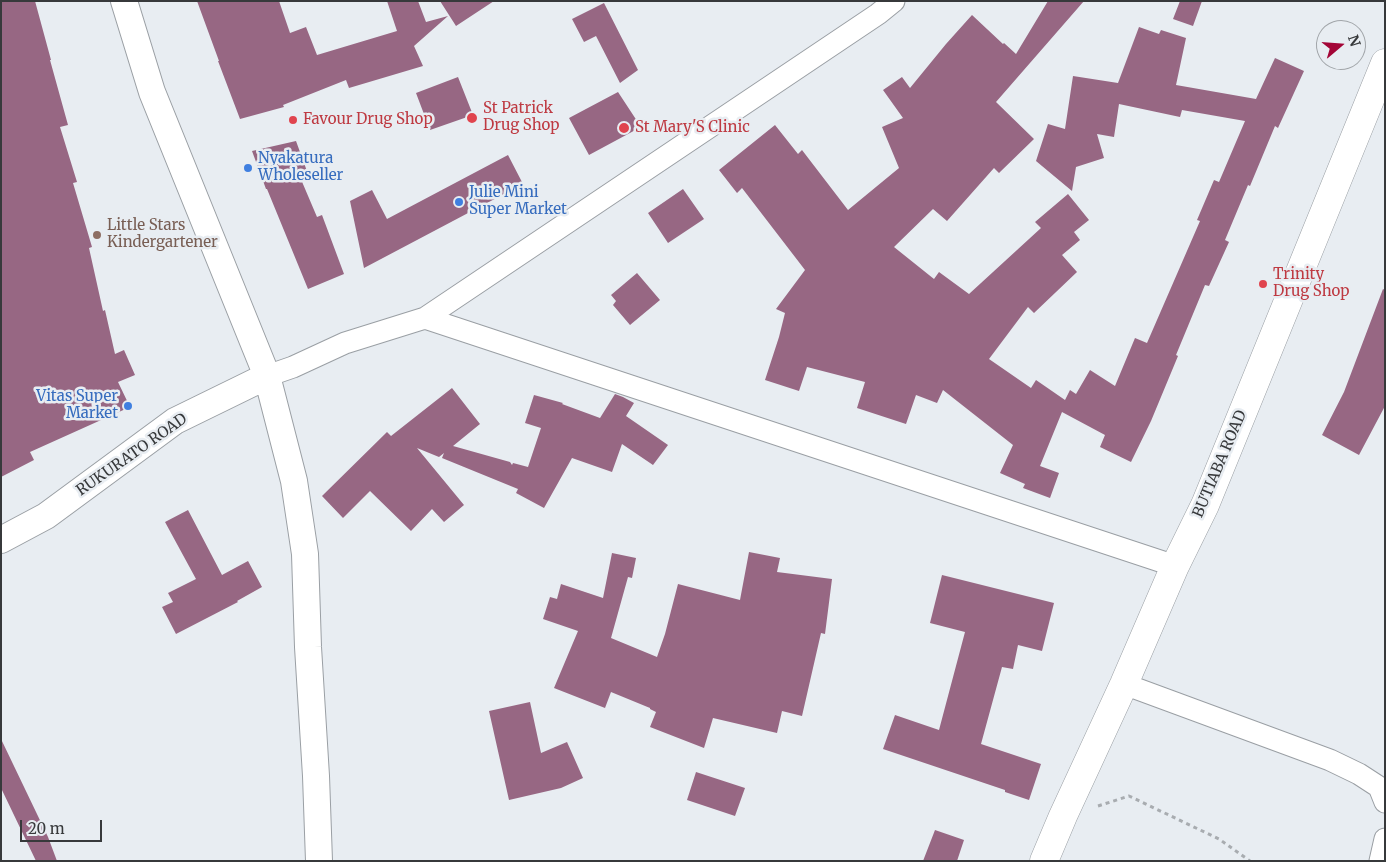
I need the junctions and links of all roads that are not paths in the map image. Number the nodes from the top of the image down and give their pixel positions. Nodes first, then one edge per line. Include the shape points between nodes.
1 (124, 1) edge
2 (894, 1) edge
3 (1385, 63) edge
4 (426, 318) junction
5 (267, 376) junction
6 (1, 540) edge
7 (1175, 566) junction
8 (1124, 684) junction
9 (1385, 802) edge
10 (1385, 839) edge
11 (319, 861) edge
12 (1044, 861) edge
13 (1380, 861) edge

1 - 5 street via 152,92
2 - 4 street via 862,26
3 - 7 main road, BUTIABA ROAD via 1204,506
4 - 5 street via 345,344
4 - 7 street
5 - 6 street, RUKURATO ROAD via 175,421 46,516
5 - 11 street via 294,481 305,554
7 - 8 main road, BUTIABA ROAD
8 - 9 street via 1330,760 1379,787
8 - 12 main road, BUTIABA ROAD
10 - 13 street

